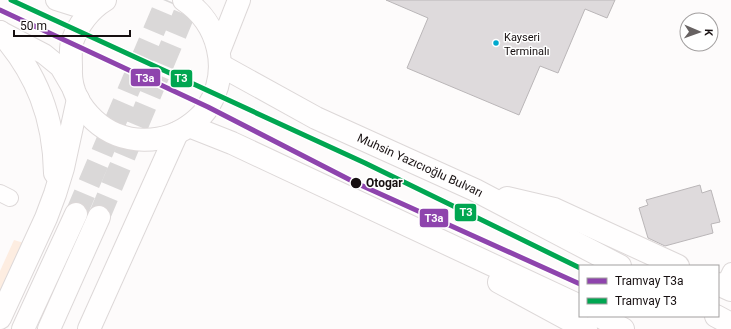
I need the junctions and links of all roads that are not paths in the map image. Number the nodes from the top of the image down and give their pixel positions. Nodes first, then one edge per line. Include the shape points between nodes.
1 (56, 0) edge
2 (184, 0) edge
3 (239, 0) edge
4 (102, 2) edge
5 (0, 31) edge
6 (220, 58) junction
7 (76, 95) junction
8 (183, 129) junction
9 (475, 190) junction
10 (55, 194) junction
11 (76, 214) tunnel mouth
12 (99, 218) tunnel mouth
13 (436, 238) junction
14 (618, 265) edge
15 (676, 265) edge
16 (579, 306) edge
17 (601, 317) edge
18 (718, 317) edge
19 (0, 318) edge
20 (731, 324) edge
21 (23, 329) edge
22 (49, 329) edge
23 (89, 329) edge
24 (586, 329) edge
25 (623, 329) edge

1 - 4 main road via 75,6
2 - 6 highway via 201,14 209,25 216,38
3 - 6 highway
4 - 7 highway via 89,13 72,43 70,78
5 - 7 main road via 55,62
5 - 10 highway via 31,74 44,104 52,139
6 - 8 highway via 217,86 208,107
6 - 9 highway, Muhsin Yazıcıoğlu Bulvarı via 316,118
7 - 8 highway via 88,115 98,124 123,137 150,140 164,138
7 - 10 highway via 63,168
8 - 13 highway via 232,143
8 - 23 highway
9 - 14 highway, Muhsin Yazıcıoğlu Bulvarı
9 - 15 highway via 554,209
10 - 19 highway
11 - 21 highway
12 - 22 highway
13 - 16 highway
13 - 24 highway via 494,280
17 - 25 highway
18 - 20 highway

